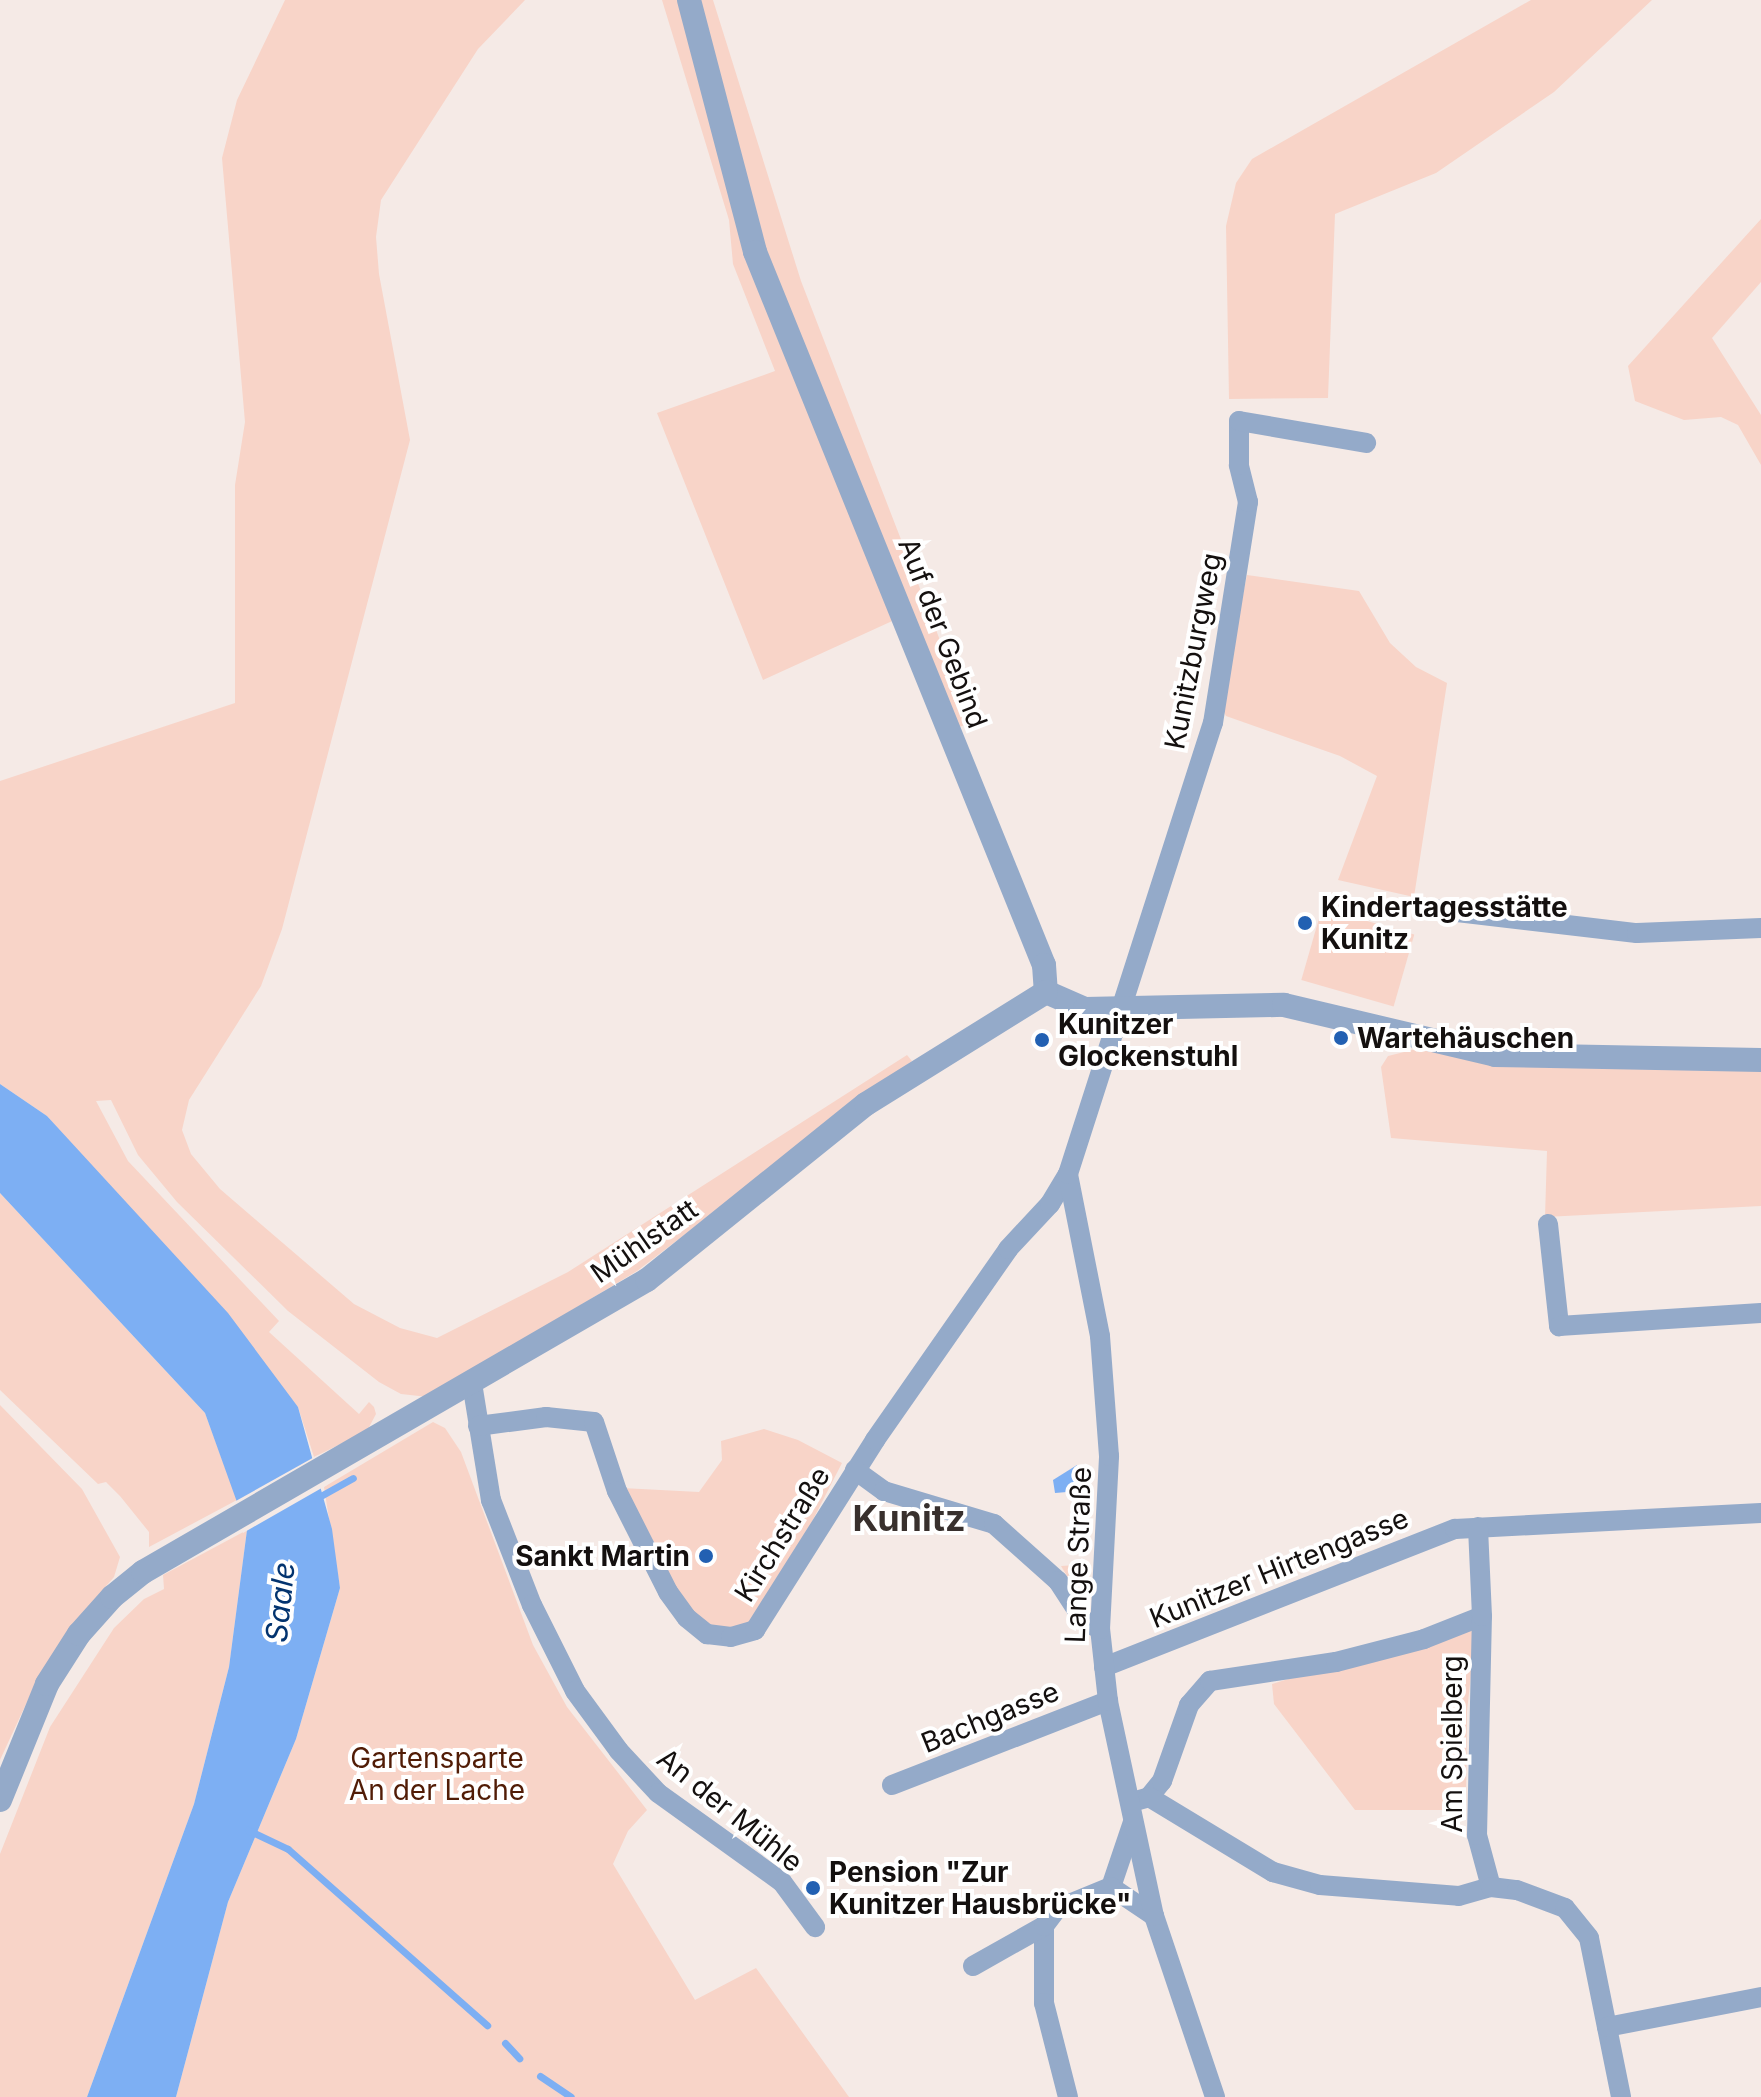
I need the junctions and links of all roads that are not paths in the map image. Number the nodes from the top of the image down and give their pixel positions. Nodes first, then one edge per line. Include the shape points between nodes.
1 (689, 0) edge
2 (1366, 443) dead end
3 (1423, 908) dead end
4 (1761, 928) edge
5 (1046, 992) junction
6 (1119, 1010) junction
7 (1761, 1060) edge
8 (1068, 1174) junction
9 (1548, 1224) dead end
10 (1761, 1313) edge
11 (472, 1383) junction
12 (478, 1426) junction
13 (855, 1470) junction
14 (1761, 1513) edge
15 (1478, 1527) junction
16 (1482, 1616) junction
17 (1100, 1629) junction
18 (1104, 1667) junction
19 (1108, 1701) junction
20 (892, 1785) dead end
21 (0, 1800) edge
22 (1138, 1807) junction
23 (1111, 1887) junction
24 (1491, 1887) junction
25 (1154, 1916) junction
26 (1044, 1926) junction
27 (815, 1927) dead end
28 (973, 1966) dead end
29 (1761, 1997) edge
30 (1607, 2027) junction
31 (1068, 2097) edge
32 (1215, 2097) edge
33 (1621, 2097) edge

1 - 5 street, Auf der Gebind via 739,198 773,299 838,445 1044,965
2 - 6 street, Kunitzburgweg via 1239,421 1239,465 1248,502 1213,723
3 - 4 street via 1637,933
5 - 6 street via 1085,1009
5 - 11 street, Mühlstatt via 866,1104 647,1280
6 - 7 street via 1284,1005 1495,1055
6 - 8 street, Lange Straße
8 - 13 street, Kirchstraße via 1050,1204 1008,1249
8 - 17 street, Lange Straße via 1100,1336 1108,1441
9 - 10 street via 1559,1326
11 - 12 street, An der Mühle
11 - 21 street, Mühlstatt via 188,1544 112,1597 79,1634 36,1708
12 - 13 street, Kirchstraße via 546,1417 594,1422 617,1491 668,1592 707,1634 731,1637 755,1630
12 - 27 street, An der Mühle via 502,1532 575,1691 639,1774 684,1814 782,1882
13 - 17 street via 884,1491 994,1524 1058,1581 1084,1621
14 - 15 street, Kunitzer Hirtengasse
15 - 16 street, Am Spielberg
15 - 18 street, Kunitzer Hirtengasse via 1424,1538
16 - 22 street, Am Spielberg via 1424,1639 1336,1662 1210,1681 1189,1705 1162,1781
16 - 24 street, Am Spielberg via 1477,1835
17 - 18 street, Lange Straße
18 - 19 street, Lange Straße
19 - 20 street, Bachgasse
19 - 22 street, Lange Straße
22 - 23 street, Am Spielberg
22 - 24 street via 1273,1872 1320,1885 1459,1896
22 - 25 street, Lange Straße
23 - 25 street
23 - 26 street via 1057,1909
24 - 30 street via 1517,1890 1565,1908 1589,1938
25 - 32 street, Lange Straße
26 - 28 street
26 - 31 street via 1044,2003
29 - 30 street
30 - 33 street

